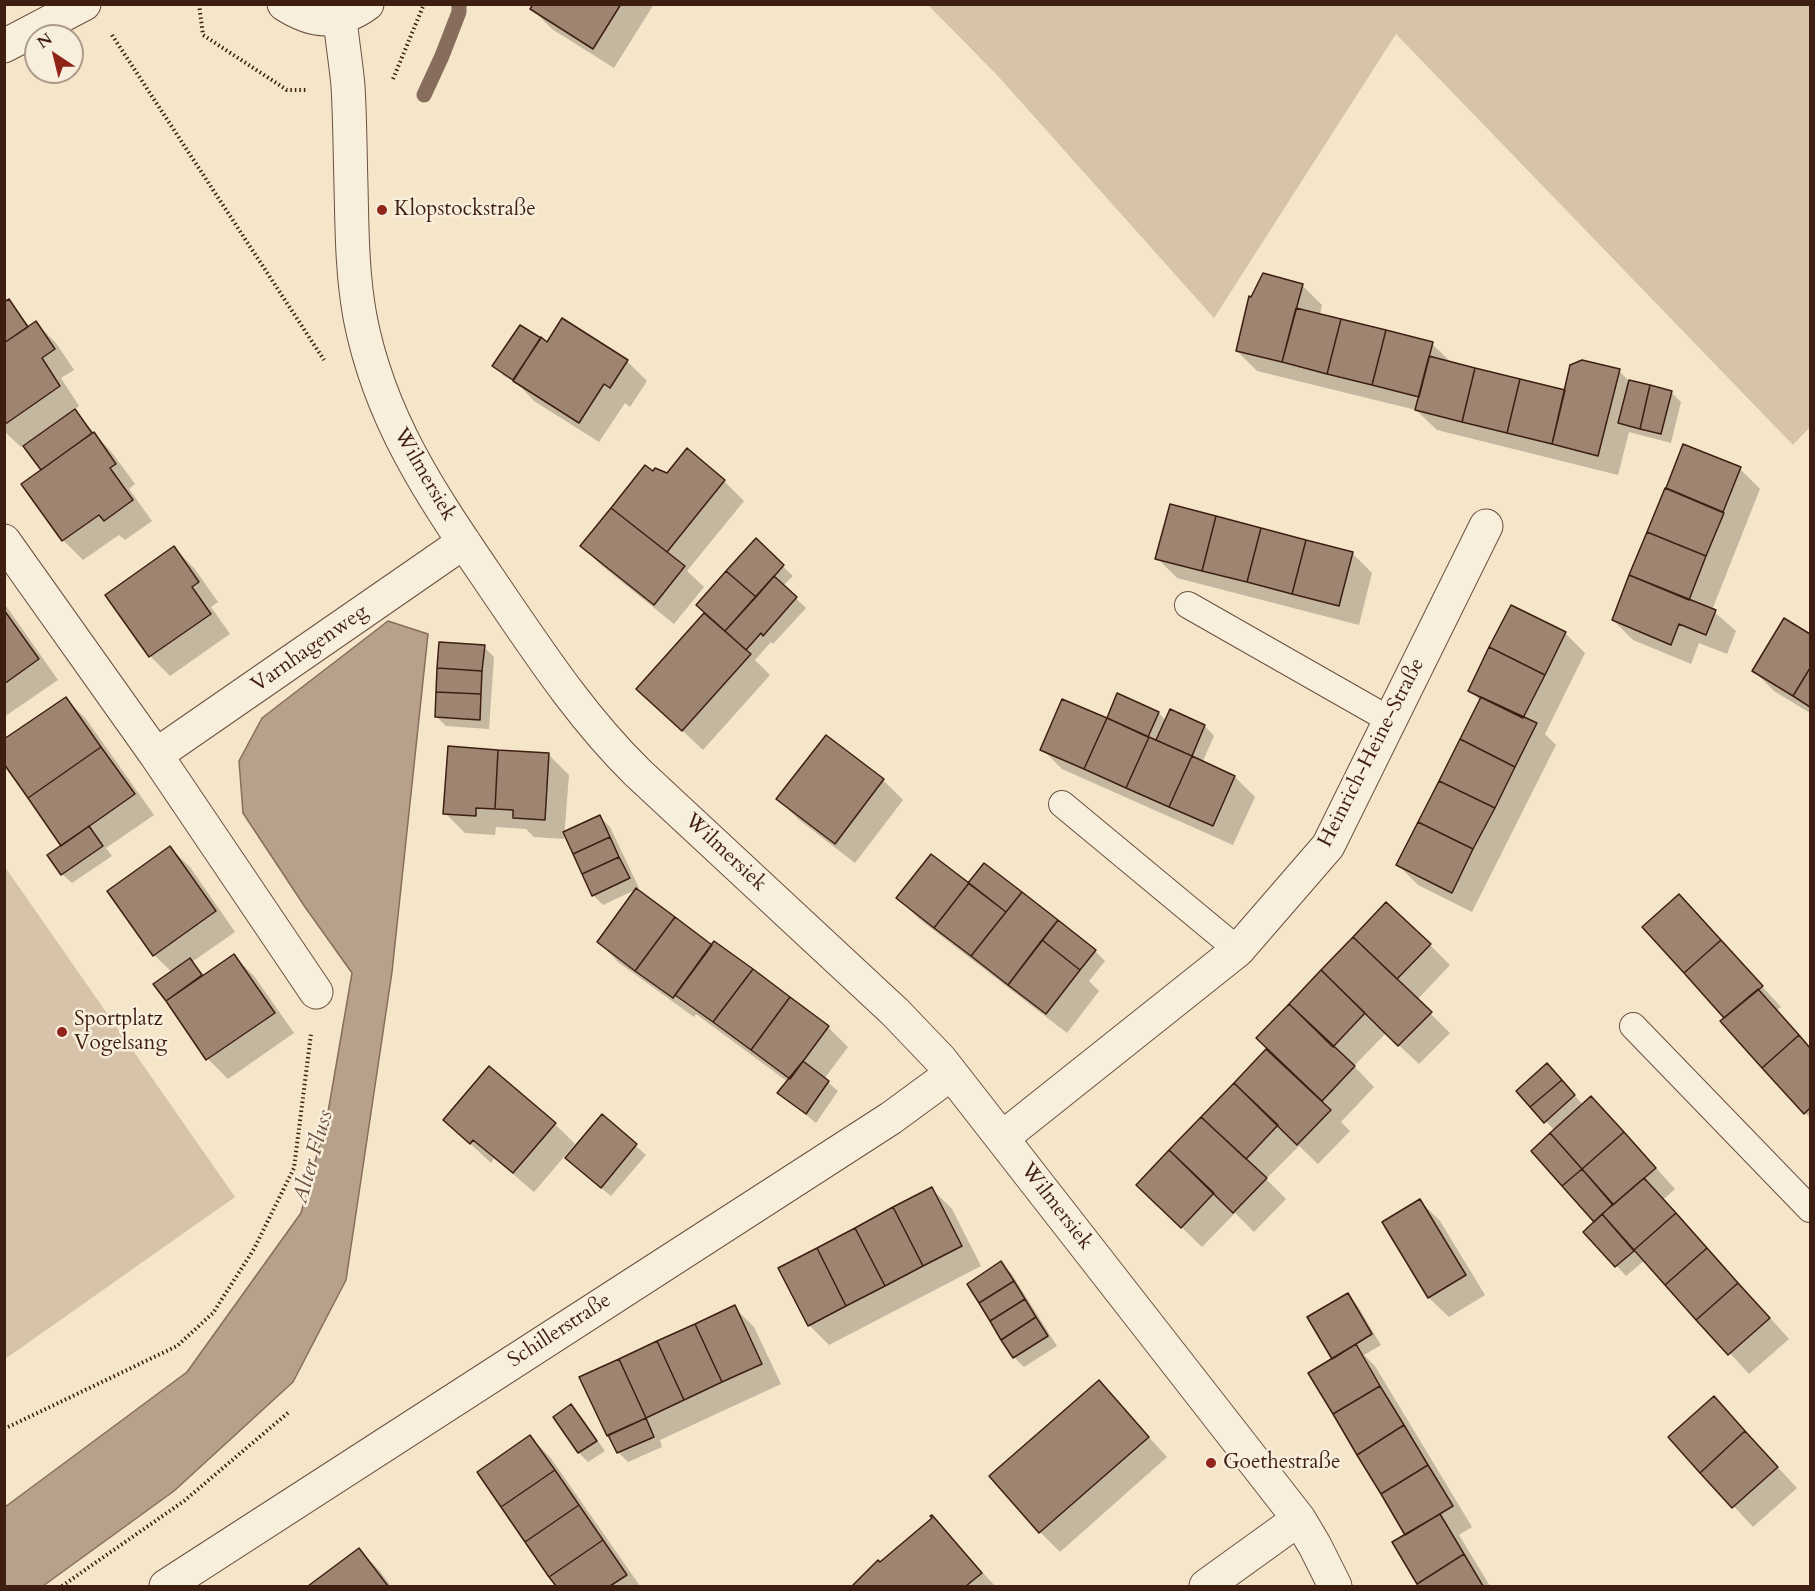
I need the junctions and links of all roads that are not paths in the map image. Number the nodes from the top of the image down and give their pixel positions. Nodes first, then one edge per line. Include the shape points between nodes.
1 (84, 4) edge
2 (284, 4) edge
3 (353, 11) edge
4 (4, 45) edge
5 (1486, 526) dead end
6 (4, 541) edge
7 (464, 542) junction
8 (1188, 605) dead end
9 (1390, 720) junction
10 (156, 755) junction
11 (1062, 804) dead end
12 (1238, 950) junction
13 (316, 992) road end
14 (1633, 1026) dead end
15 (951, 1074) junction
16 (1002, 1138) junction
17 (1810, 1209) edge
18 (1299, 1520) junction
19 (166, 1587) edge
20 (1206, 1587) edge
21 (1335, 1587) edge

1 - 4 street
2 - 3 street via 299,14 320,19
3 - 7 street, Wilmersiek via 348,87 354,267 365,339 400,439
5 - 9 street, Heinrich-Heine-Straße
6 - 10 street
7 - 10 street, Varnhagenweg
7 - 15 street, Wilmersiek via 566,691 610,744 895,1012
8 - 9 lane
9 - 12 street, Heinrich-Heine-Straße via 1328,846
10 - 13 street
11 - 12 lane
12 - 16 street, Heinrich-Heine-Straße
14 - 17 lane
15 - 16 street, Wilmersiek
15 - 19 street, Schillerstraße via 891,1118
16 - 18 street, Wilmersiek
18 - 20 street
18 - 21 street, Wilmersiek

